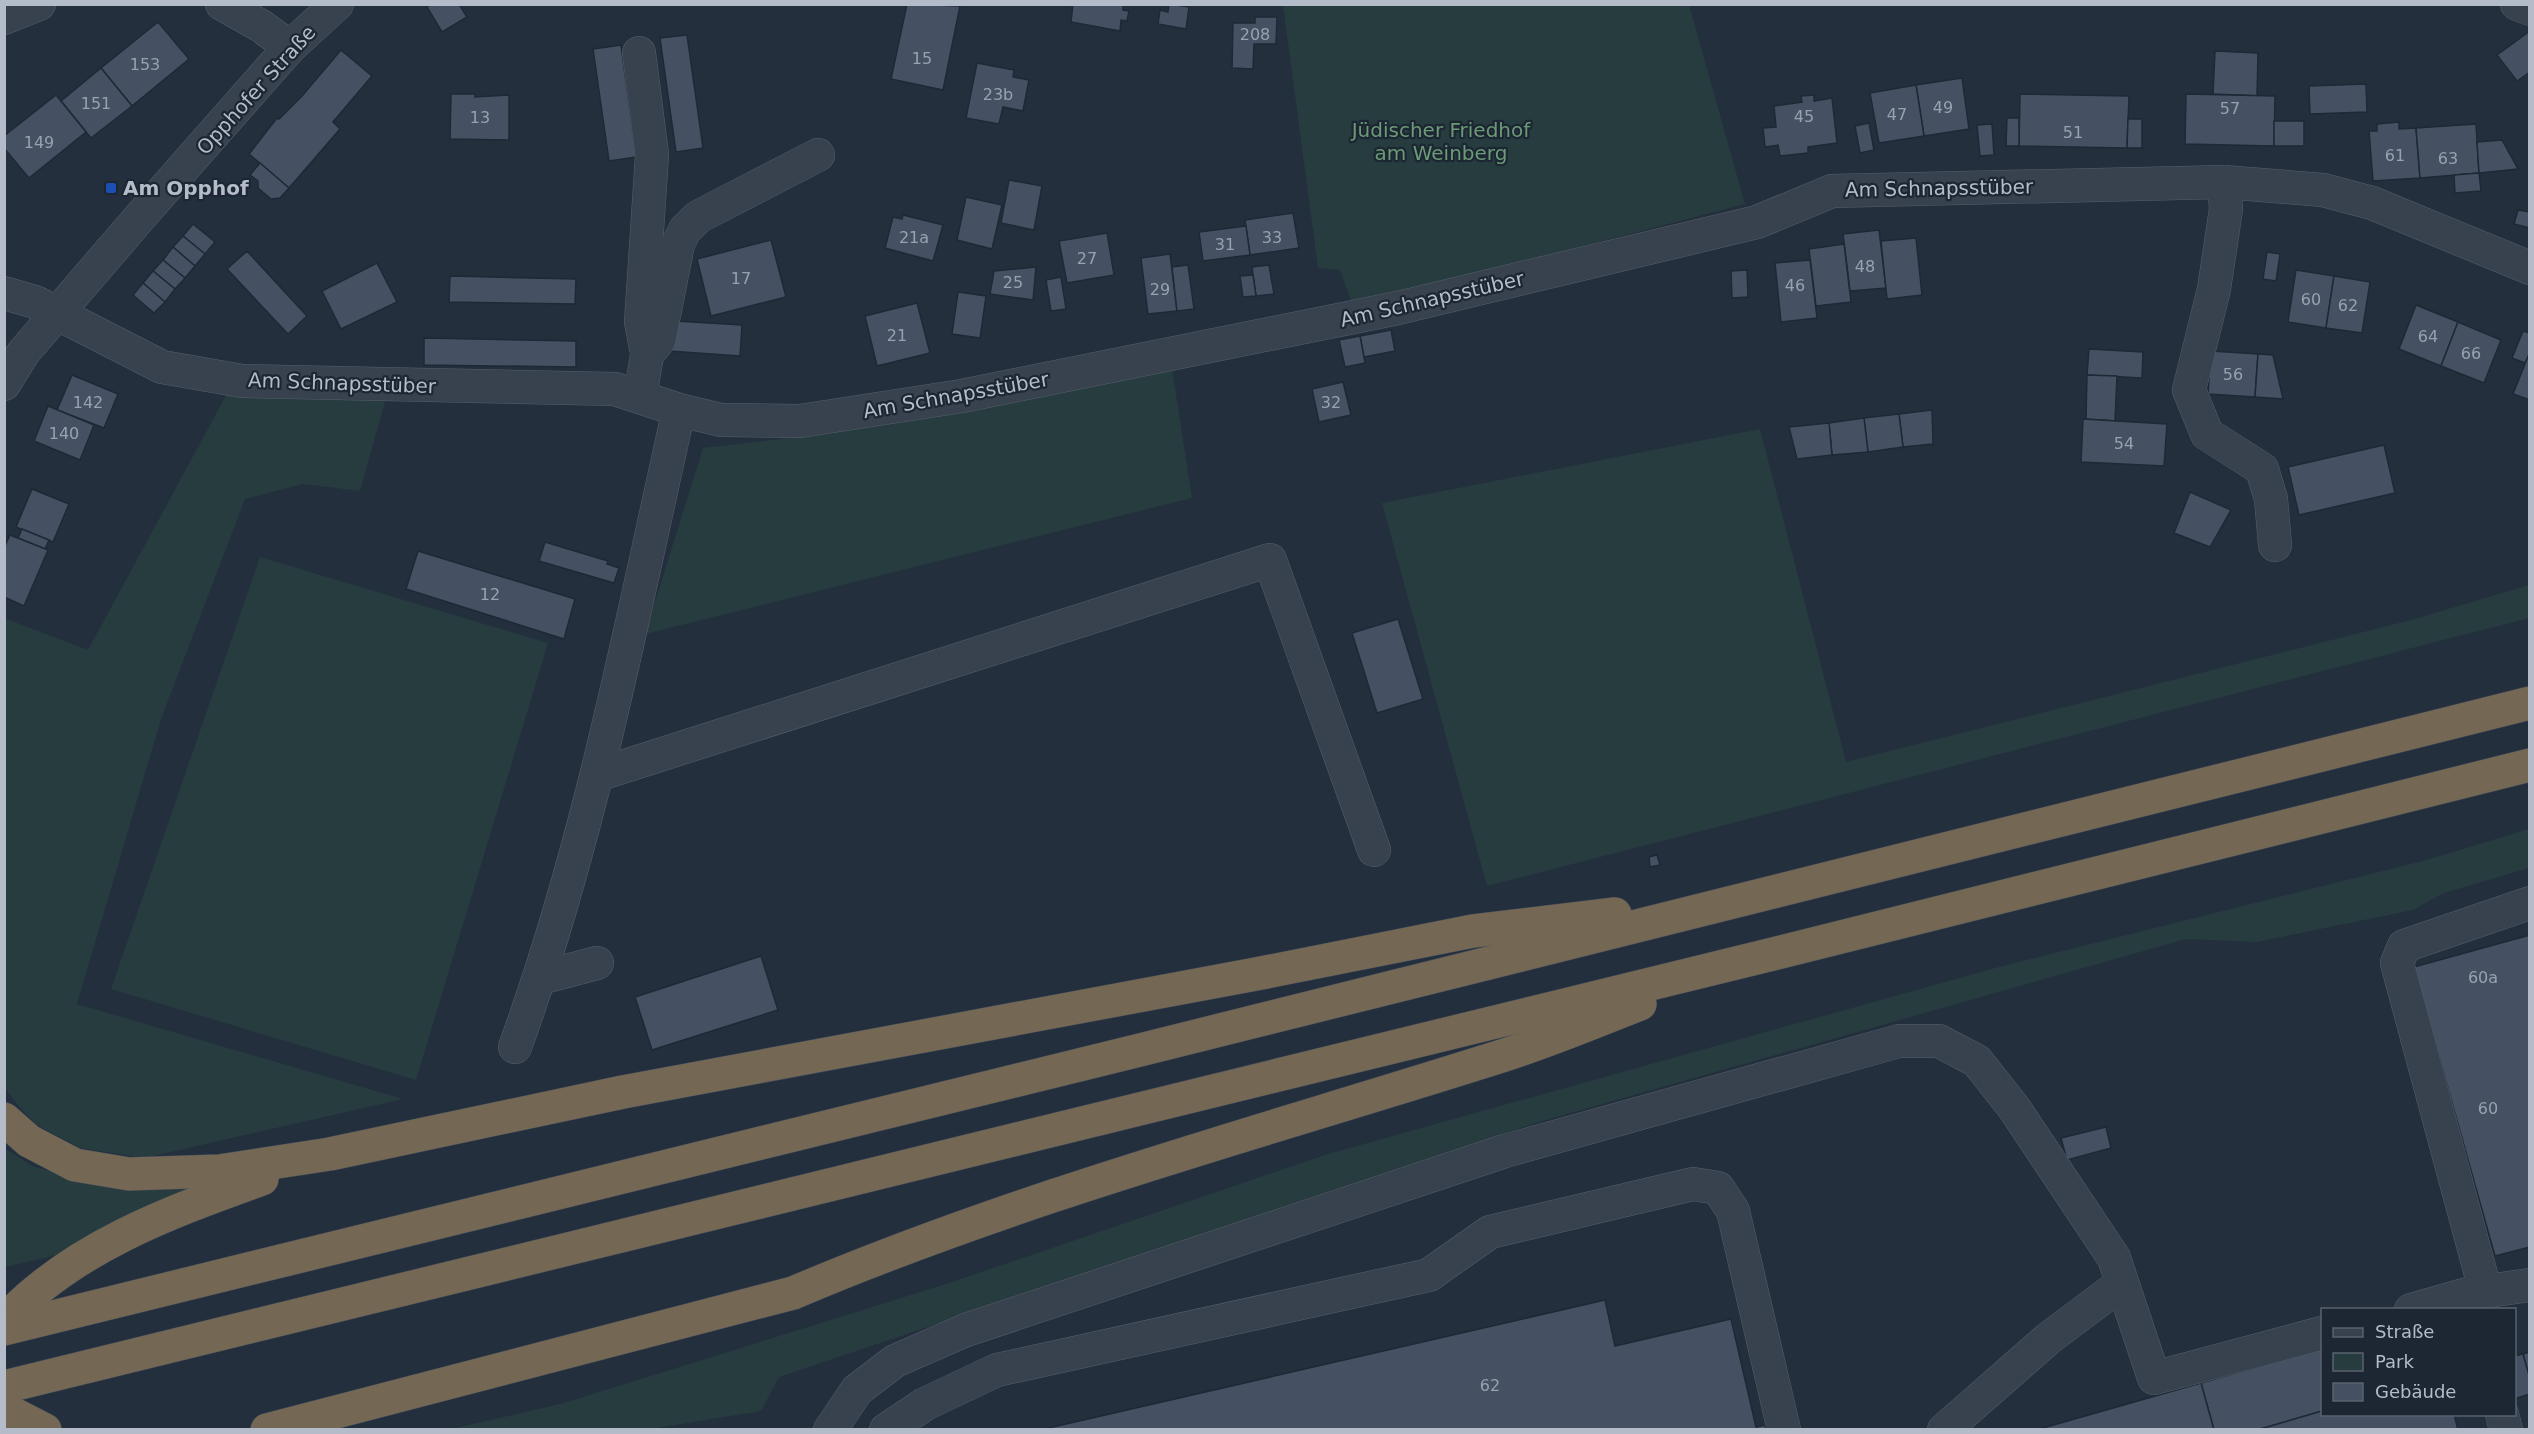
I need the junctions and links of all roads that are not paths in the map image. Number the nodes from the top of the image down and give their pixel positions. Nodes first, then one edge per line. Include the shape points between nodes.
1 (39, 4) edge
2 (222, 4) edge
3 (337, 4) edge
4 (2517, 4) edge
5 (2529, 9) edge
6 (4, 18) edge
7 (291, 47) junction
8 (639, 53) dead end
9 (818, 155) dead end
10 (2224, 182) junction
11 (2529, 268) edge
12 (4, 293) edge
13 (57, 313) junction
14 (647, 355) junction
15 (4, 384) edge
16 (640, 397) junction
17 (679, 410) junction
18 (2275, 545) dead end
19 (2529, 703) edge
20 (2529, 765) edge
21 (597, 775) junction
22 (1374, 850) dead end
23 (1756, 897) junction
24 (2529, 903) edge
25 (1777, 953) junction
26 (597, 963) dead end
27 (540, 978) junction
28 (515, 1047) dead end
29 (4, 1119) edge
30 (330, 1154) junction
31 (2121, 1284) junction
32 (2529, 1285) edge
33 (2475, 1299) edge
34 (2422, 1308) edge
35 (4, 1321) edge
36 (4, 1329) edge
37 (2321, 1333) edge
38 (4, 1387) edge
39 (4, 1409) edge
40 (927, 1417) edge
41 (45, 1430) edge
42 (267, 1430) edge
43 (830, 1430) edge
44 (886, 1430) edge
45 (1784, 1430) edge
46 (1944, 1430) edge

1 - 6 street
2 - 7 street
3 - 7 street, Opphofer Straße
4 - 5 street
7 - 13 street, Opphofer Straße
8 - 14 street via 652,156 641,322
9 - 14 street via 698,217 685,230 678,244 659,340
10 - 11 street, Am Schnapsstüber via 2323,190 2372,203
10 - 17 street, Am Schnapsstüber via 1832,191 1757,222 1398,308 963,396 800,421 721,420
10 - 18 street via 2226,209 2214,289 2189,390 2207,434 2262,469 2271,499
12 - 13 street
13 - 15 street, Opphofer Straße via 23,352
13 - 16 street, Am Schnapsstüber via 162,367 242,381 615,389
14 - 16 street
16 - 17 street, Am Schnapsstüber
17 - 21 street
19 - 23 highway
20 - 25 highway
21 - 22 street via 1270,560
21 - 27 street
23 - 30 highway via 1473,931 623,1092
23 - 36 highway
24 - 33 street via 2404,946 2397,963
25 - 38 highway
25 - 42 highway via 1494,1059 1107,1178 847,1270 793,1293
26 - 27 street
27 - 28 street
29 - 30 highway via 29,1141 75,1165 129,1174 219,1171
30 - 35 highway via 150,1222 91,1251 27,1296
31 - 37 street via 2154,1378
31 - 43 street via 2114,1258 2014,1108 1977,1061 1939,1041 1899,1041 1505,1151 966,1330 895,1361 857,1390
31 - 46 street via 2049,1338
32 - 33 street
33 - 34 street
39 - 41 highway
40 - 44 street
40 - 45 street via 997,1370 1429,1275 1490,1232 1693,1184 1718,1188 1733,1211

